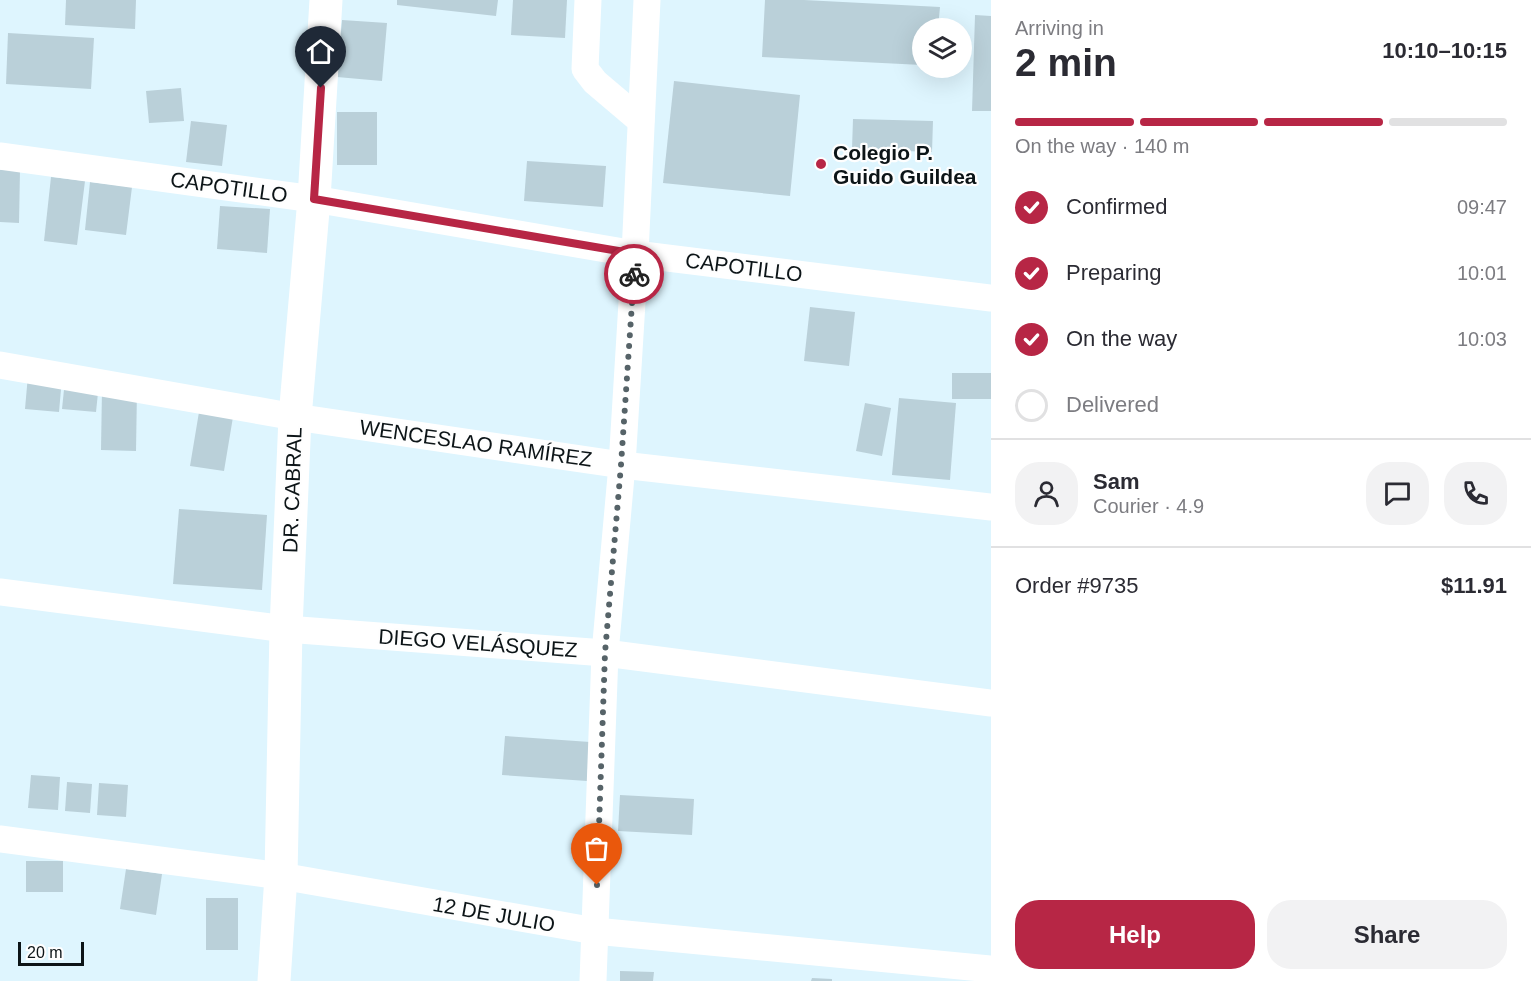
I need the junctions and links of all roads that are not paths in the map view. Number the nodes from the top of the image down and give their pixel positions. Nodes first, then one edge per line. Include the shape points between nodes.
1 (326, 0) edge
2 (588, 0) edge
3 (647, 0) edge
4 (641, 121) junction
5 (0, 156) edge
6 (314, 199) junction
7 (636, 254) junction
8 (991, 298) edge
9 (0, 365) edge
10 (295, 417) junction
11 (621, 465) junction
12 (991, 507) edge
13 (0, 592) edge
14 (286, 629) junction
15 (605, 653) junction
16 (991, 702) edge
17 (0, 839) edge
18 (281, 876) junction
19 (595, 932) junction
20 (991, 969) edge
21 (274, 981) edge
22 (593, 981) edge

1 - 6 street, DR. CABRAL
2 - 4 street via 585,69
3 - 4 street
4 - 7 street
5 - 6 street, CAPOTILLO
6 - 7 street, CAPOTILLO
6 - 10 street, DR. CABRAL
7 - 8 street, CAPOTILLO
7 - 11 street
9 - 10 street, WENCESLAO RAMÍREZ
10 - 11 street, WENCESLAO RAMÍREZ
10 - 14 street, DR. CABRAL
11 - 12 street, WENCESLAO RAMÍREZ
11 - 15 street
13 - 14 street, DIEGO VELÁSQUEZ
14 - 15 street, DIEGO VELÁSQUEZ
14 - 18 street, DR. CABRAL
15 - 16 street, DIEGO VELÁSQUEZ
15 - 19 street
17 - 18 street, 12 DE JULIO
18 - 19 street, 12 DE JULIO
18 - 21 street, DR. CABRAL
19 - 20 street, 12 DE JULIO
19 - 22 street

